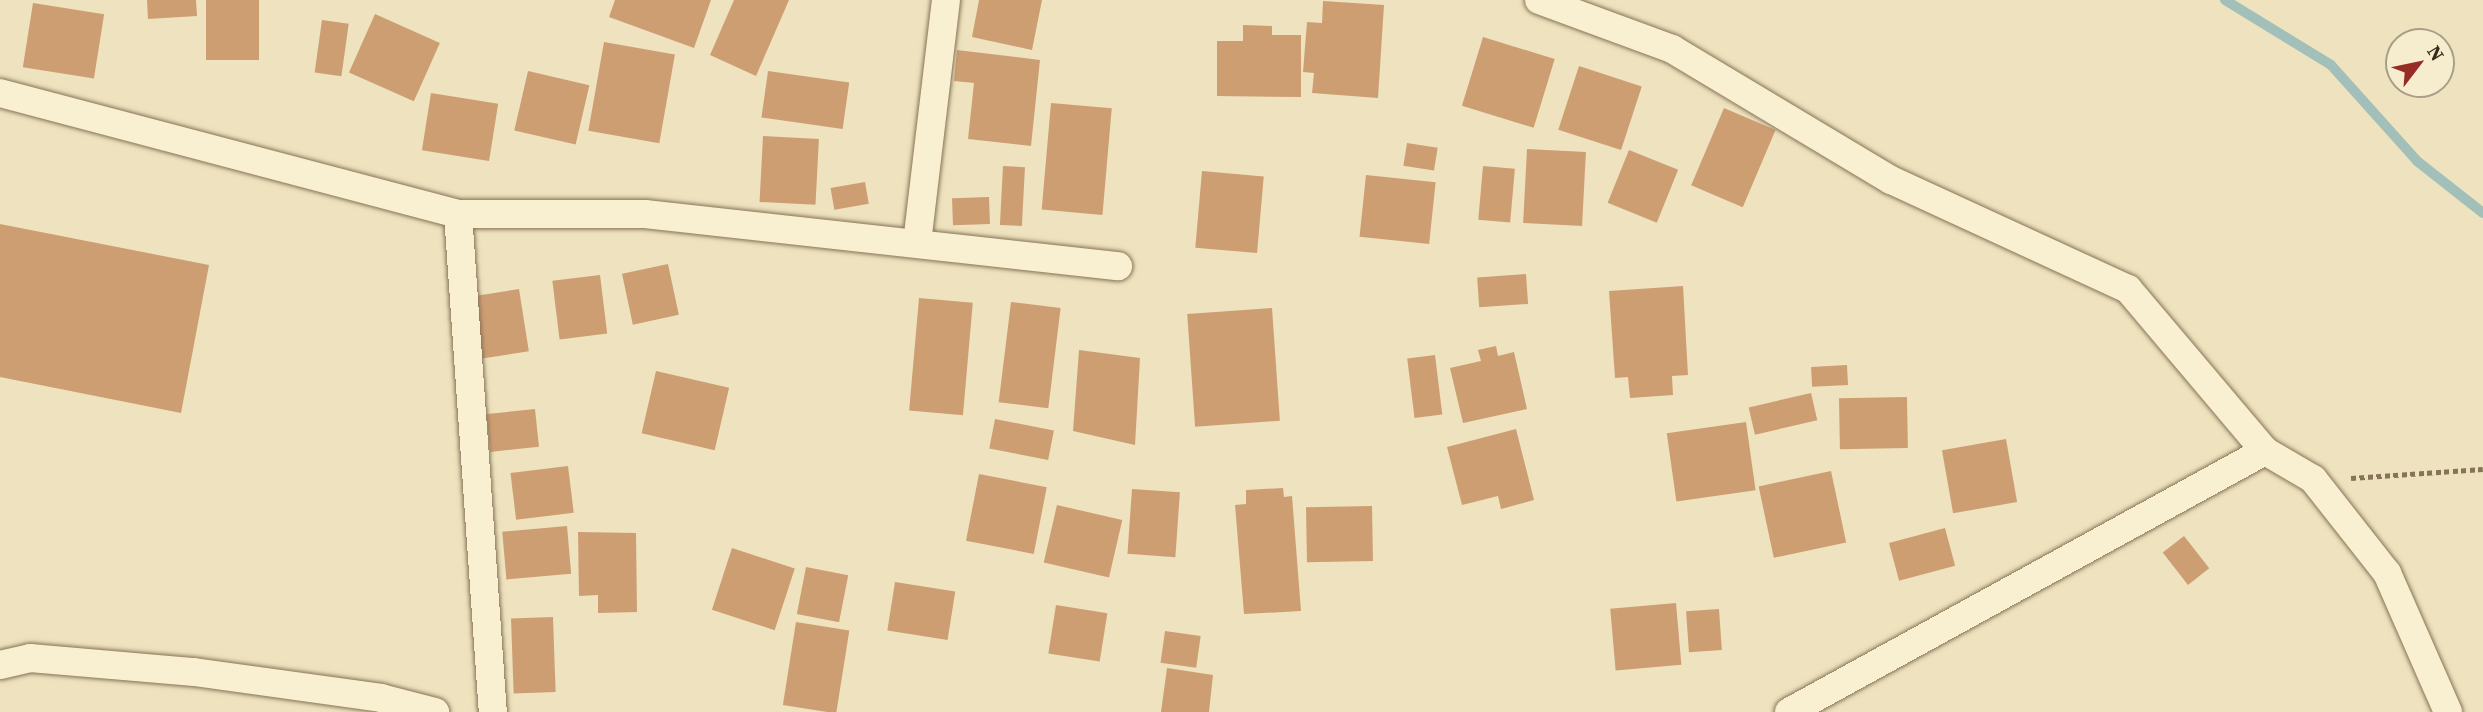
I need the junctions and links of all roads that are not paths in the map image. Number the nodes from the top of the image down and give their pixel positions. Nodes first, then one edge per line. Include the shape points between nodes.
1 (946, 0) edge
2 (1539, 0) edge
3 (0, 93) edge
4 (458, 215) junction
5 (918, 243) junction
6 (1118, 266) dead end
7 (2265, 451) junction
8 (0, 665) edge
9 (435, 712) edge
10 (493, 712) edge
11 (1789, 712) edge
12 (2448, 712) edge

1 - 5 street
2 - 7 street via 1672,49 1891,180 2128,289
3 - 4 street
4 - 5 street via 645,214
4 - 10 street
5 - 6 street
7 - 11 street
7 - 12 street via 2313,479 2387,573
8 - 9 street via 30,658 194,672 381,698

